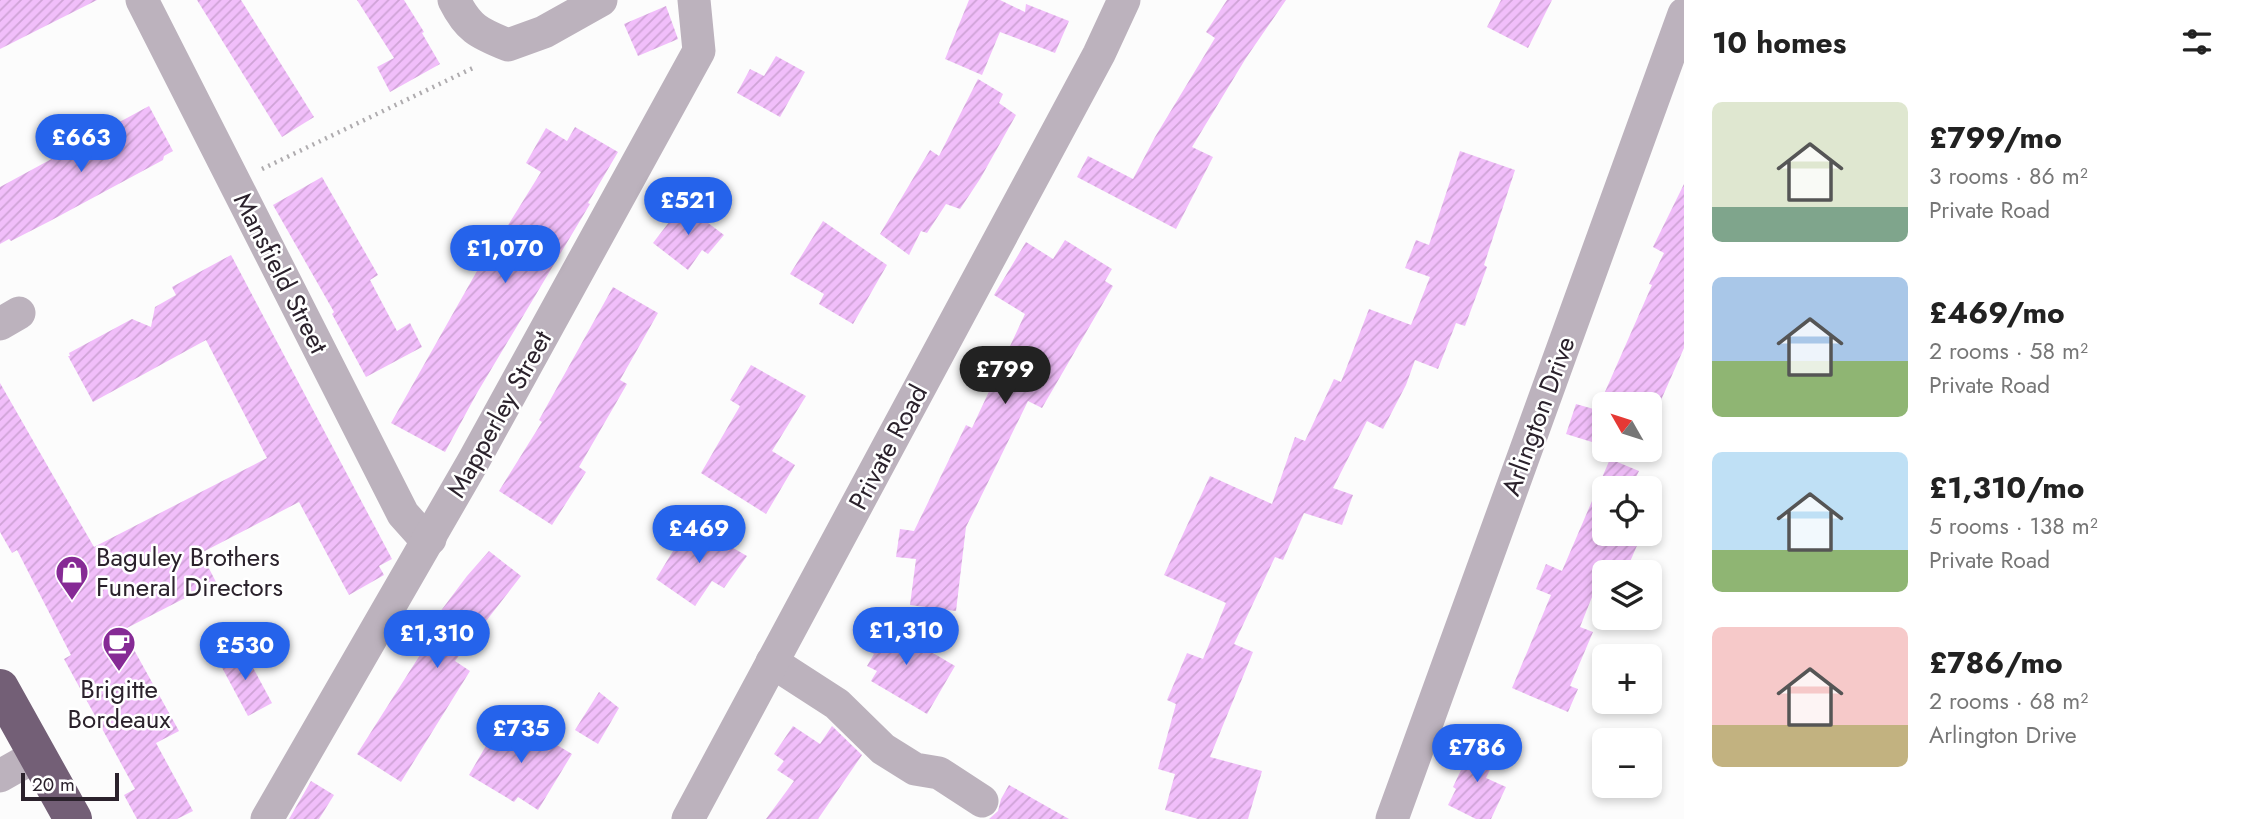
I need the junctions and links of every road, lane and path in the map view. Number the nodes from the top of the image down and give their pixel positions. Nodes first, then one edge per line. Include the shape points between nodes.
1 (142, 0) edge
2 (453, 0) edge
3 (601, 0) edge
4 (694, 0) edge
5 (1114, 5) edge
6 (1684, 14) edge
7 (508, 45) junction
8 (234, 181) junction
9 (430, 539) junction
10 (772, 662) junction
11 (0, 688) edge
12 (37, 755) junction
13 (0, 776) edge
14 (982, 801) dead end
15 (73, 819) edge
16 (267, 819) edge
17 (688, 819) edge
18 (1392, 819) edge

1 - 8 street, Mansfield Street
2 - 7 street via 464,20
3 - 7 street via 544,32
4 - 9 street, Mapperley Street via 699,51
5 - 10 street, Private Road
6 - 18 street, Arlington Drive
7 - 8 path via 479,65
8 - 9 street, Mansfield Street via 404,514
9 - 16 street, Mapperley Street
10 - 14 street via 837,704 883,749 915,769 939,773
10 - 17 street, Private Road
11 - 12 highway
12 - 13 street
12 - 15 highway

